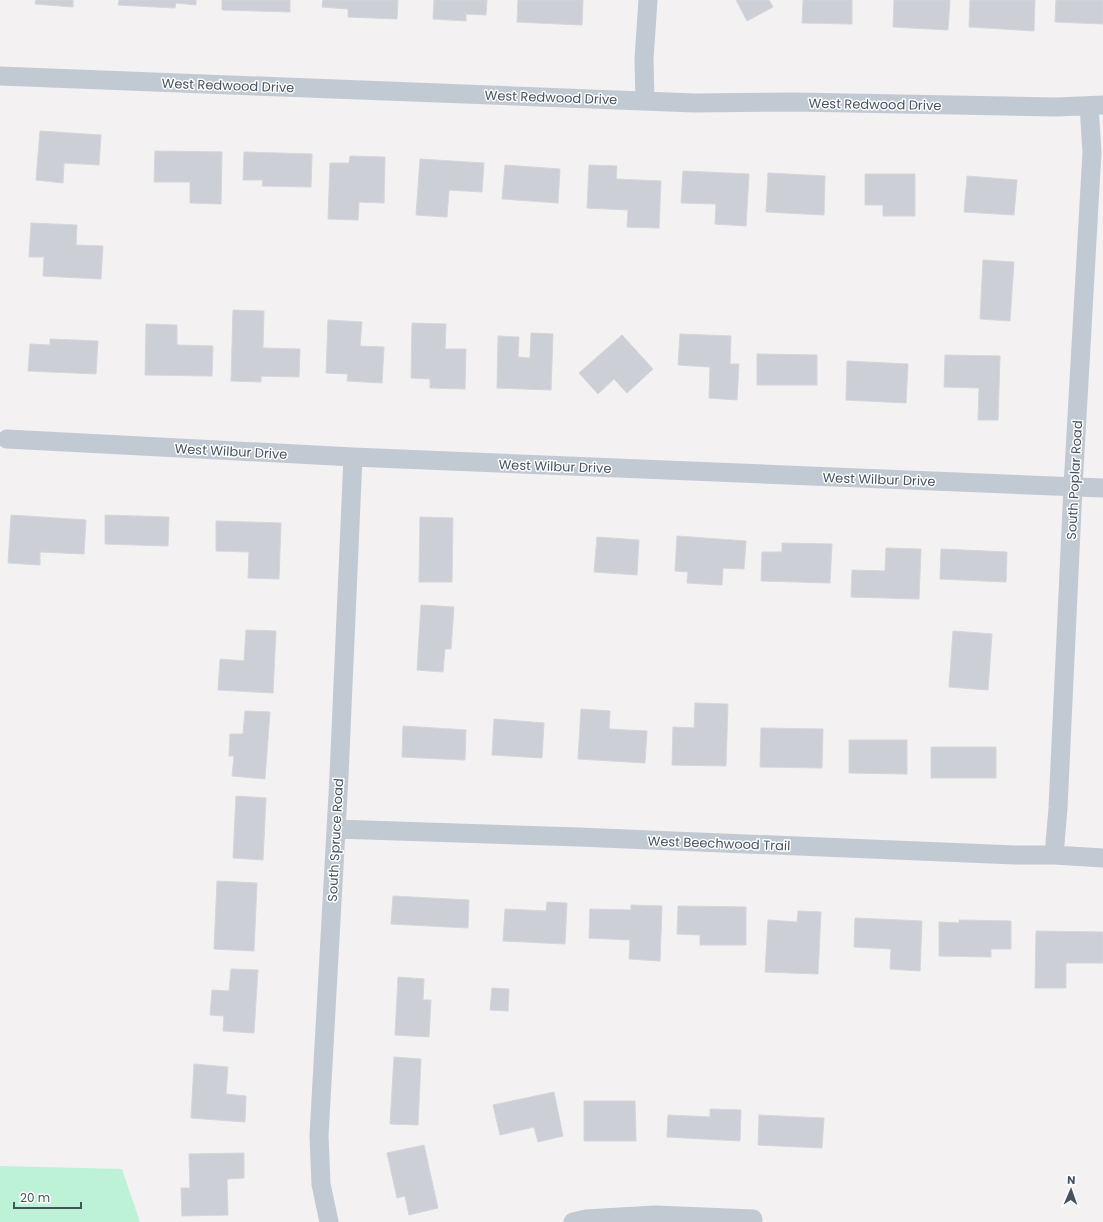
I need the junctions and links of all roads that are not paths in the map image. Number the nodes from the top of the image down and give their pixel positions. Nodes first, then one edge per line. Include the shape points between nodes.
1 (648, 0) edge
2 (0, 76) edge
3 (645, 101) junction
4 (1096, 105) edge
5 (7, 439) dead end
6 (353, 457) junction
7 (1073, 488) junction
8 (1103, 488) edge
9 (336, 829) junction
10 (1054, 855) junction
11 (1103, 858) edge
12 (753, 1219) dead end
13 (329, 1222) edge
14 (573, 1222) edge

1 - 3 street via 644,59
2 - 3 street, West Redwood Drive
3 - 4 street, West Redwood Drive via 1057,108
4 - 7 street, South Poplar Road
5 - 6 street, West Wilbur Drive
6 - 7 street, West Wilbur Drive
6 - 9 street, South Spruce Road
7 - 8 street, West Wilbur Drive
7 - 10 street, South Poplar Road
9 - 10 street, West Beechwood Trail
9 - 13 street, South Spruce Road via 319,1136 321,1184
10 - 11 street, West Beechwood Trail
12 - 14 street via 655,1215

